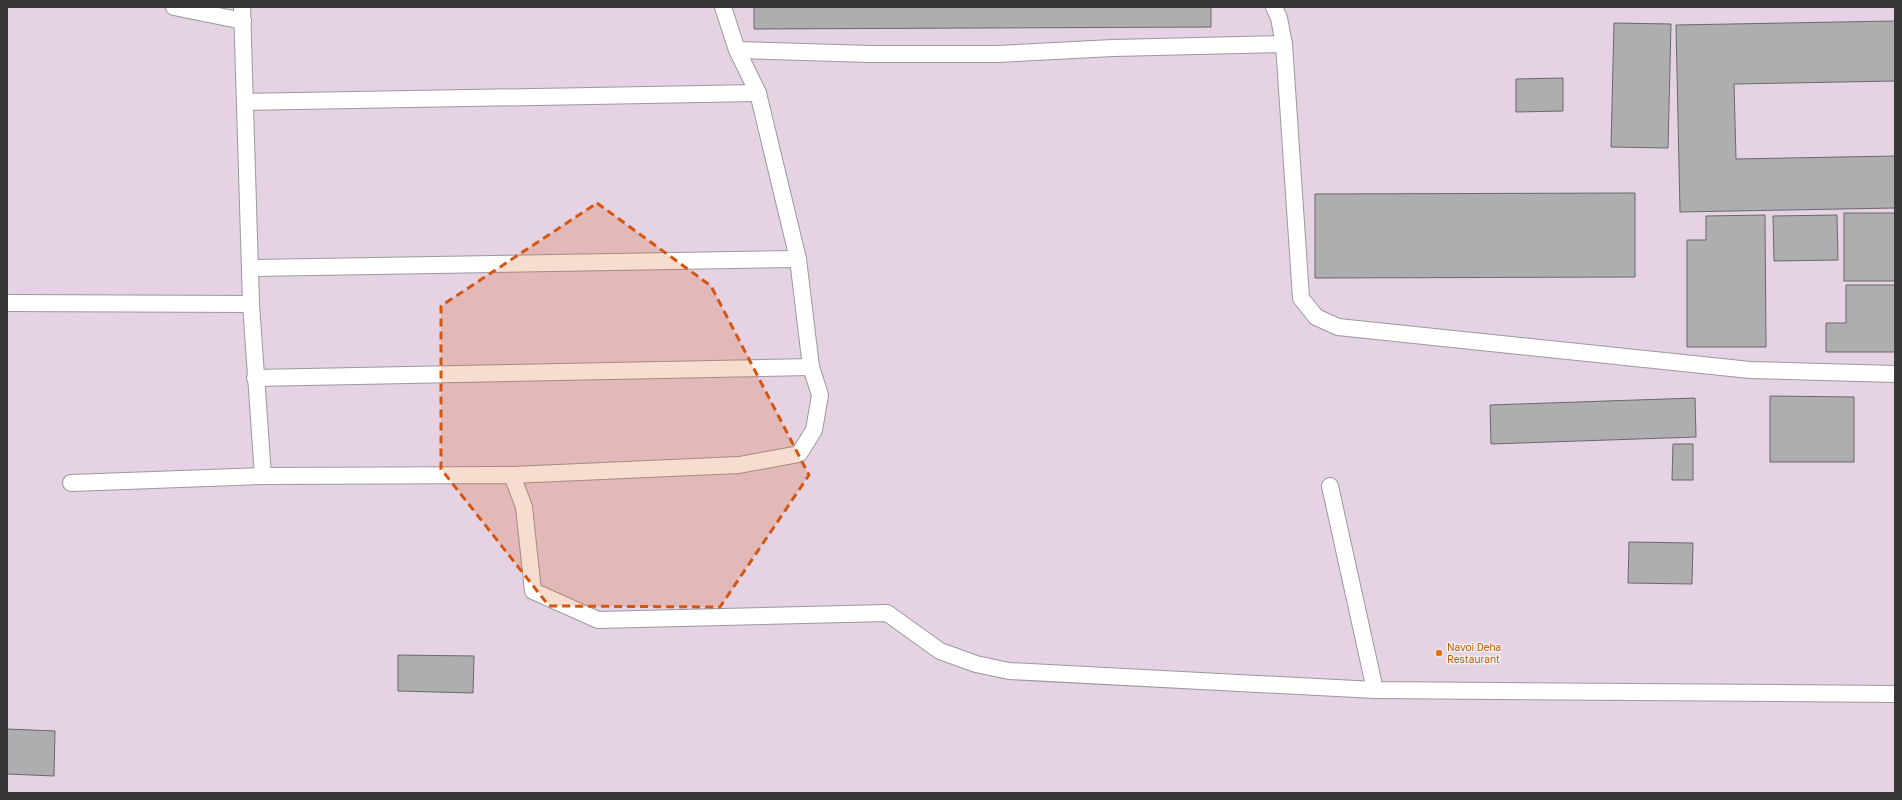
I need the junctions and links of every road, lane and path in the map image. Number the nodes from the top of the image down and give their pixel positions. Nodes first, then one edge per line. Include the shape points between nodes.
1 (174, 7) edge
2 (723, 7) edge
3 (1274, 7) edge
4 (242, 14) edge
5 (1284, 44) junction
6 (737, 50) junction
7 (758, 93) junction
8 (245, 102) junction
9 (798, 259) junction
10 (250, 268) junction
11 (7, 303) edge
12 (251, 304) junction
13 (811, 367) junction
14 (1895, 374) edge
15 (255, 378) junction
16 (512, 475) junction
17 (263, 476) junction
18 (71, 483) dead end
19 (1330, 486) dead end
20 (1375, 690) junction
21 (1895, 694) edge

1 - 4 lane
2 - 6 lane
3 - 5 lane
4 - 8 lane
5 - 6 lane via 998,54
5 - 14 lane via 1300,298 1316,317 1338,327 1750,370
6 - 7 lane
7 - 8 lane
7 - 9 lane
8 - 10 lane
9 - 10 lane
9 - 13 lane
10 - 12 lane
11 - 12 lane
12 - 15 lane
13 - 15 lane
13 - 16 lane via 820,395 814,430 800,454 738,465
15 - 17 lane
16 - 17 lane
16 - 20 lane via 524,506 533,591 598,620 887,613 940,651 976,664 1009,671
17 - 18 lane
19 - 20 lane
20 - 21 lane

